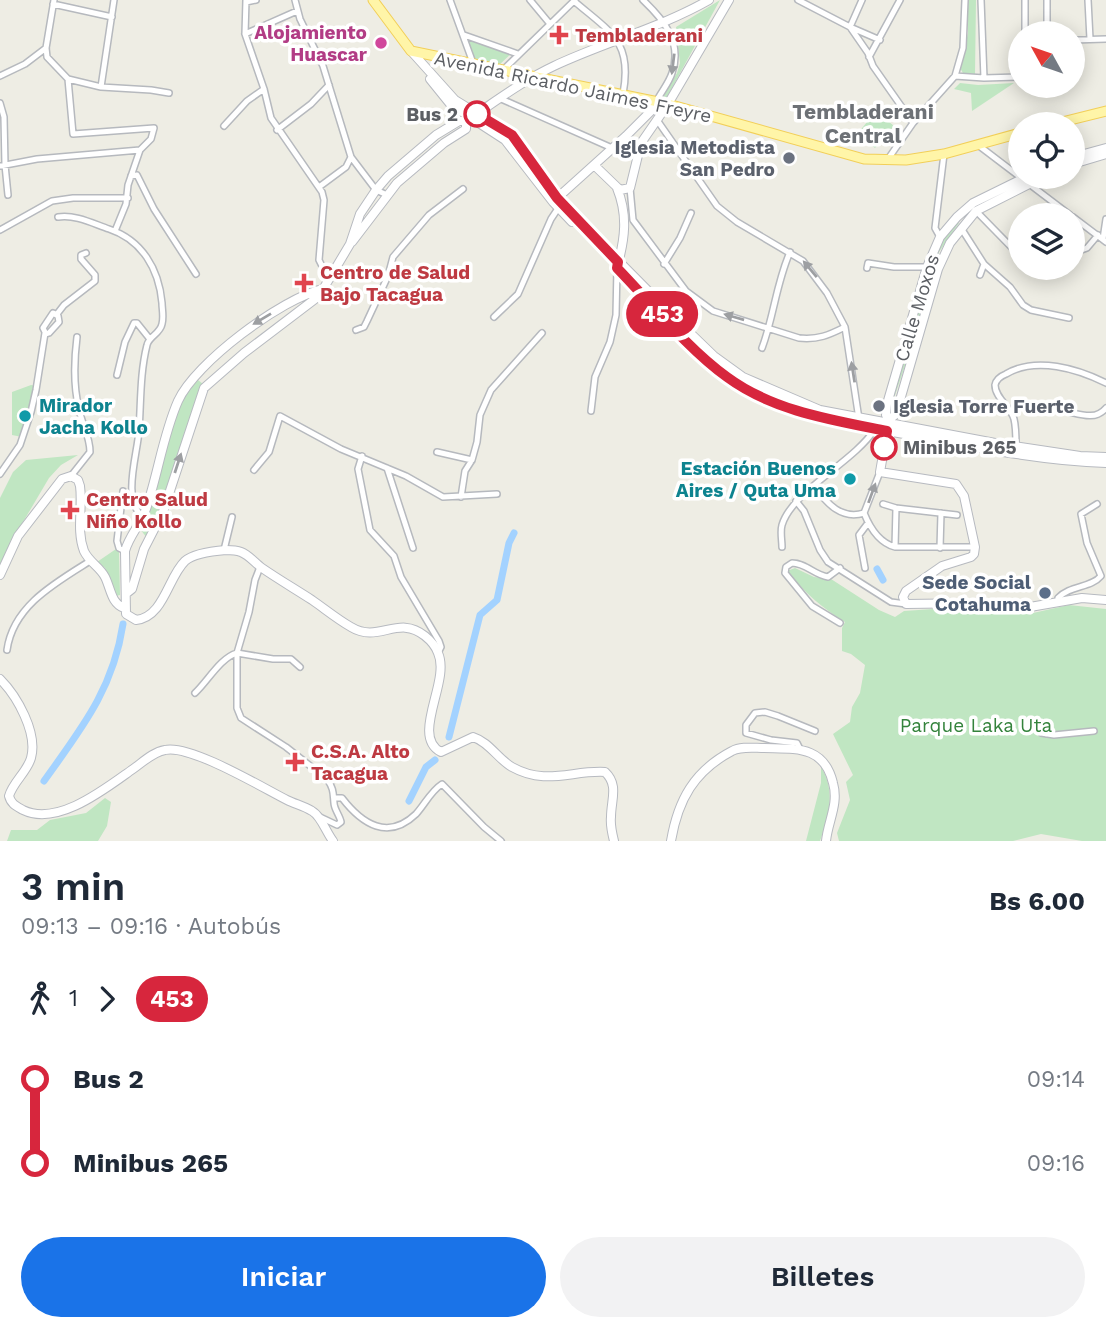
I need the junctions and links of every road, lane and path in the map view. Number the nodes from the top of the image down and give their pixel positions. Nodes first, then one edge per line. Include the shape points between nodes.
1 (114, 0) edge
2 (256, 0) edge
3 (295, 0) edge
4 (373, 0) edge
5 (450, 0) edge
6 (530, 0) edge
7 (643, 0) edge
8 (729, 0) edge
9 (798, 0) edge
10 (862, 0) edge
11 (900, 0) edge
12 (965, 0) edge
13 (981, 0) edge
14 (1025, 0) edge
15 (1047, 0) edge
16 (1088, 0) edge
17 (246, 1) edge
18 (575, 1) edge
19 (703, 1) edge
20 (53, 2) edge
21 (297, 11) junction
22 (112, 17) junction
23 (1025, 21) edge
24 (1047, 21) edge
25 (666, 22) junction
26 (550, 24) junction
27 (850, 27) junction
28 (245, 34) junction
29 (464, 35) junction
30 (1085, 39) edge
31 (1090, 39) junction
32 (1106, 39) edge
33 (880, 40) junction
34 (619, 41) junction
35 (46, 48) junction
36 (411, 51) junction
37 (518, 54) junction
38 (869, 57) junction
39 (474, 65) junction
40 (503, 70) junction
41 (0, 76) edge
42 (533, 76) junction
43 (955, 76) junction
44 (1008, 77) edge
45 (984, 78) junction
46 (68, 79) junction
47 (329, 85) junction
48 (101, 87) junction
49 (264, 89) junction
50 (169, 93) dead end
51 (623, 94) junction
52 (499, 98) junction
53 (656, 102) junction
54 (0, 103) edge
55 (668, 104) junction
56 (1106, 111) edge
57 (1085, 116) edge
58 (471, 118) junction
59 (656, 119) junction
60 (913, 123) junction
61 (224, 126) dead end
62 (277, 130) junction
63 (436, 135) junction
64 (626, 136) junction
65 (1008, 136) edge
66 (444, 143) junction
67 (640, 143) junction
68 (977, 144) junction
69 (612, 148) junction
70 (1106, 148) edge
71 (419, 149) junction
72 (140, 150) junction
73 (944, 154) junction
74 (1085, 154) edge
75 (1106, 154) edge
76 (351, 157) junction
77 (426, 158) junction
78 (888, 159) junction
79 (1085, 160) edge
80 (401, 164) junction
81 (594, 165) junction
82 (2, 166) edge
83 (1008, 168) edge
84 (409, 172) junction
85 (134, 175) junction
86 (319, 187) junction
87 (1008, 187) edge
88 (617, 188) junction
89 (630, 188) junction
90 (463, 189) dead end
91 (1010, 189) edge
92 (1036, 189) edge
93 (376, 190) junction
94 (8, 195) dead end
95 (387, 195) junction
96 (128, 198) junction
97 (558, 203) junction
98 (1054, 203) edge
99 (976, 211) junction
100 (691, 213) dead end
101 (58, 217) dead end
102 (1106, 219) edge
103 (1085, 226) edge
104 (961, 228) junction
105 (0, 230) edge
106 (115, 231) junction
107 (940, 237) junction
108 (1102, 239) edge
109 (350, 244) junction
110 (1008, 244) edge
111 (1085, 249) edge
112 (790, 252) junction
113 (86, 253) dead end
114 (664, 264) junction
115 (984, 264) junction
116 (617, 265) junction
117 (927, 267) junction
118 (866, 268) dead end
119 (197, 274) dead end
120 (980, 275) dead end
121 (329, 280) junction
122 (323, 289) junction
123 (494, 317) dead end
124 (1069, 318) dead end
125 (845, 327) junction
126 (769, 329) junction
127 (356, 330) dead end
128 (542, 333) dead end
129 (78, 337) dead end
130 (149, 338) junction
131 (235, 339) junction
132 (762, 348) dead end
133 (244, 354) junction
134 (117, 375) dead end
135 (197, 376) junction
136 (1106, 383) edge
137 (207, 386) junction
138 (1106, 408) edge
139 (591, 411) dead end
140 (1069, 412) dead end
141 (859, 421) junction
142 (889, 425) junction
143 (875, 429) junction
144 (1016, 446) junction
145 (437, 452) dead end
146 (362, 456) junction
147 (1106, 457) edge
148 (472, 460) junction
149 (1106, 463) edge
150 (387, 467) junction
151 (254, 470) dead end
152 (880, 472) junction
153 (0, 474) edge
154 (71, 476) junction
155 (814, 487) junction
156 (123, 491) dead end
157 (497, 494) dead end
158 (460, 497) junction
159 (796, 501) junction
160 (883, 504) dead end
161 (1097, 504) dead end
162 (896, 508) junction
163 (863, 513) junction
164 (941, 513) junction
165 (957, 514) dead end
166 (143, 517) junction
167 (232, 517) dead end
168 (868, 523) junction
169 (136, 530) junction
170 (148, 541) junction
171 (782, 547) dead end
172 (895, 547) junction
173 (975, 547) junction
174 (413, 548) dead end
175 (940, 548) junction
176 (224, 550) junction
177 (125, 551) junction
178 (90, 561) junction
179 (261, 567) junction
180 (840, 568) junction
181 (865, 568) dead end
182 (0, 575) edge
183 (127, 593) junction
184 (1106, 600) edge
185 (1058, 602) junction
186 (906, 604) junction
187 (124, 608) junction
188 (840, 623) dead end
189 (6, 650) dead end
190 (237, 653) junction
191 (438, 653) junction
192 (300, 667) dead end
193 (0, 679) edge
194 (195, 693) dead end
195 (815, 731) dead end
196 (1094, 731) dead end
197 (1046, 734) dead end
198 (800, 749) junction
199 (335, 798) junction
200 (317, 815) junction
201 (333, 841) edge
202 (502, 841) edge
203 (614, 841) edge
204 (671, 841) edge
205 (826, 841) edge

1 - 22 street
2 - 17 street
3 - 21 street
4 - 36 main road
5 - 29 street
6 - 26 street
7 - 25 street
8 - 55 street
9 - 27 street
10 - 27 street
11 - 33 street
12 - 43 street via 963,48
13 - 45 street
14 - 23 street
15 - 24 street
16 - 31 street
17 - 28 street
18 - 26 street
18 - 34 street
19 - 25 street
20 - 22 street
20 - 35 street
21 - 28 street
21 - 47 street
22 - 48 street
25 - 34 street
25 -> 53 street via 674,65
26 - 37 street
27 - 33 street
27 - 38 street
28 - 49 street
29 - 37 street
29 - 39 street
30 - 31 street
31 - 32 street
33 - 38 street
34 - 42 street
34 - 51 street via 626,67
35 - 41 street
35 - 46 street via 47,57
36 - 39 main road, Avenida Ricardo Jaimes Freyre
36 - 58 street
37 - 40 street
38 - 60 street
39 - 40 main road, Avenida Ricardo Jaimes Freyre
40 - 42 main road, Avenida Ricardo Jaimes Freyre
42 - 51 main road, Avenida Ricardo Jaimes Freyre
42 - 52 street
43 - 45 street
43 - 60 street
44 - 45 street
46 - 48 street
46 - 72 street via 73,134 153,128 151,139
47 - 62 street
47 - 76 street
48 - 50 street
49 - 61 street
49 - 62 street
51 - 53 main road, Avenida Ricardo Jaimes Freyre
52 - 58 street
52 - 69 street
53 - 55 main road, Avenida Ricardo Jaimes Freyre
53 - 64 street
54 - 82 street via 4,117
55 - 59 street
55 - 78 main road, Avenida Ricardo Jaimes Freyre via 834,152 876,161
56 - 57 main road
58 - 63 street
58 - 66 street via 466,129
58 - 97 street via 512,135
59 - 67 street
59 - 112 street via 718,206
60 - 78 street
62 - 86 street
63 - 66 street
63 - 71 street
64 - 67 street
64 - 69 street
65 - 68 main road, Avenida Ricardo Jaimes Freyre
66 - 77 street
67 - 89 street
68 - 73 main road, Avenida Ricardo Jaimes Freyre
68 - 83 street
69 - 81 street
70 - 74 street
71 - 77 street
71 - 80 street
72 - 82 street
72 - 85 street
73 - 78 main road, Avenida Ricardo Jaimes Freyre
73 - 107 street, Calle Moxos via 935,228
75 - 79 street
76 - 86 street via 346,167
76 - 93 street
77 - 84 street
80 - 84 street
80 - 93 street
81 - 88 street
81 - 97 street
82 - 94 street
84 - 95 street
85 - 96 street
85 - 119 street
86 - 121 street via 324,200 319,260
87 - 107 street via 973,203
88 - 89 street
88 - 116 street via 625,227
89 - 114 street via 633,220
90 - 127 street via 429,215 393,257 364,327
91 - 99 street
92 - 98 street
93 - 95 street
93 - 109 street via 360,214
95 - 109 street
96 - 105 street via 52,201
96 - 106 street
97 - 116 street
97 - 123 street via 518,294
99 - 104 street, Calle Moxos
99 - 110 street
100 - 114 street
101 - 106 street via 69,216
102 - 108 street
103 - 108 street
104 - 115 street
104 - 142 street, Calle Moxos via 938,269
106 - 130 street via 145,253 160,285 163,322
107 - 117 street, Calle Moxos
108 - 111 street
109 - 121 street
125 -> 112 street via 810,267
112 - 126 street via 777,284
113 - 153 street via 80,258 96,281 64,305 57,314 59,322 45,333 31,412 19,445
126 -> 114 street via 700,303
115 - 120 street
115 - 124 street via 1023,305
116 - 139 street via 616,315 595,377
116 - 141 street via 701,355 737,384 819,418
117 - 118 street via 868,263
117 - 142 street, Calle Moxos via 887,404
121 - 122 street
122 -> 131 street via 261,319
122 - 133 street
125 - 126 street via 813,340
141 -> 125 street
126 - 132 street
128 - 148 street via 491,390 480,415
129 - 154 street via 73,368 90,452
130 - 134 street via 134,323
130 - 166 street via 132,482 134,505
131 - 133 street
131 - 135 street
133 - 137 street
135 - 137 street
135 - 166 street via 177,403
136 - 144 street via 1082,372 1040,366 1019,368 997,380 997,392 1014,418
170 -> 137 street via 163,512
138 - 140 street via 1095,415
141 - 142 street
141 - 143 street
142 - 143 street
142 - 144 street
142 - 149 street via 1072,462
142 - 152 street
143 - 155 street via 864,445
144 - 147 street
145 - 148 street
146 - 150 street
146 - 151 street via 280,416 269,452
146 - 191 street via 358,469 370,530 394,556 439,641
148 - 158 street
150 - 158 street via 443,497
150 - 174 street
163 -> 152 street
152 - 173 street via 956,484 964,496
154 - 178 street via 80,486 80,526
154 - 182 street via 62,479 18,536
155 - 159 street
155 - 163 street via 843,514
156 - 177 street via 117,541
157 - 158 street
159 - 171 street via 781,527
159 - 180 street via 820,550 828,562
160 - 162 street
161 - 185 street via 1080,514 1101,576 1067,590
162 - 164 street
162 - 172 street
163 - 168 street
164 - 165 street
164 - 175 street
166 - 169 street
167 - 176 street
168 - 172 street via 884,542
168 - 181 street via 859,535
169 - 170 street
169 - 177 street
170 - 183 street
172 - 175 street
173 - 175 street
173 - 186 street via 971,557 942,566 906,591 902,597
176 - 179 street via 244,553
176 - 187 street via 191,556 148,615 132,618
177 - 183 street
178 - 187 street via 104,575 111,597
178 - 189 street via 40,595 13,627
179 - 190 street
179 - 191 street via 353,629 373,634 402,626 413,628
180 - 186 street via 891,602
180 - 188 street via 828,577 792,563 785,573 811,606
183 - 187 street
184 - 185 street
185 - 186 street via 1030,607
190 - 192 street via 291,659
190 - 194 street
190 - 199 street via 241,718 318,770
191 - 203 street via 437,696 429,726 433,746 441,752 473,737 525,773 553,777 605,772 614,788
193 - 200 street via 30,733 31,758 9,796 27,812 46,814 76,805 155,754 173,749 231,770
195 - 198 street via 765,712 755,713 746,725 746,733 797,743
196 - 197 street
198 - 204 street via 737,748 723,757 684,795
198 - 205 street via 827,767 834,785 835,806
199 - 200 street via 341,823
199 - 202 street via 342,798 368,825 391,828 414,816 442,784
200 - 201 street

